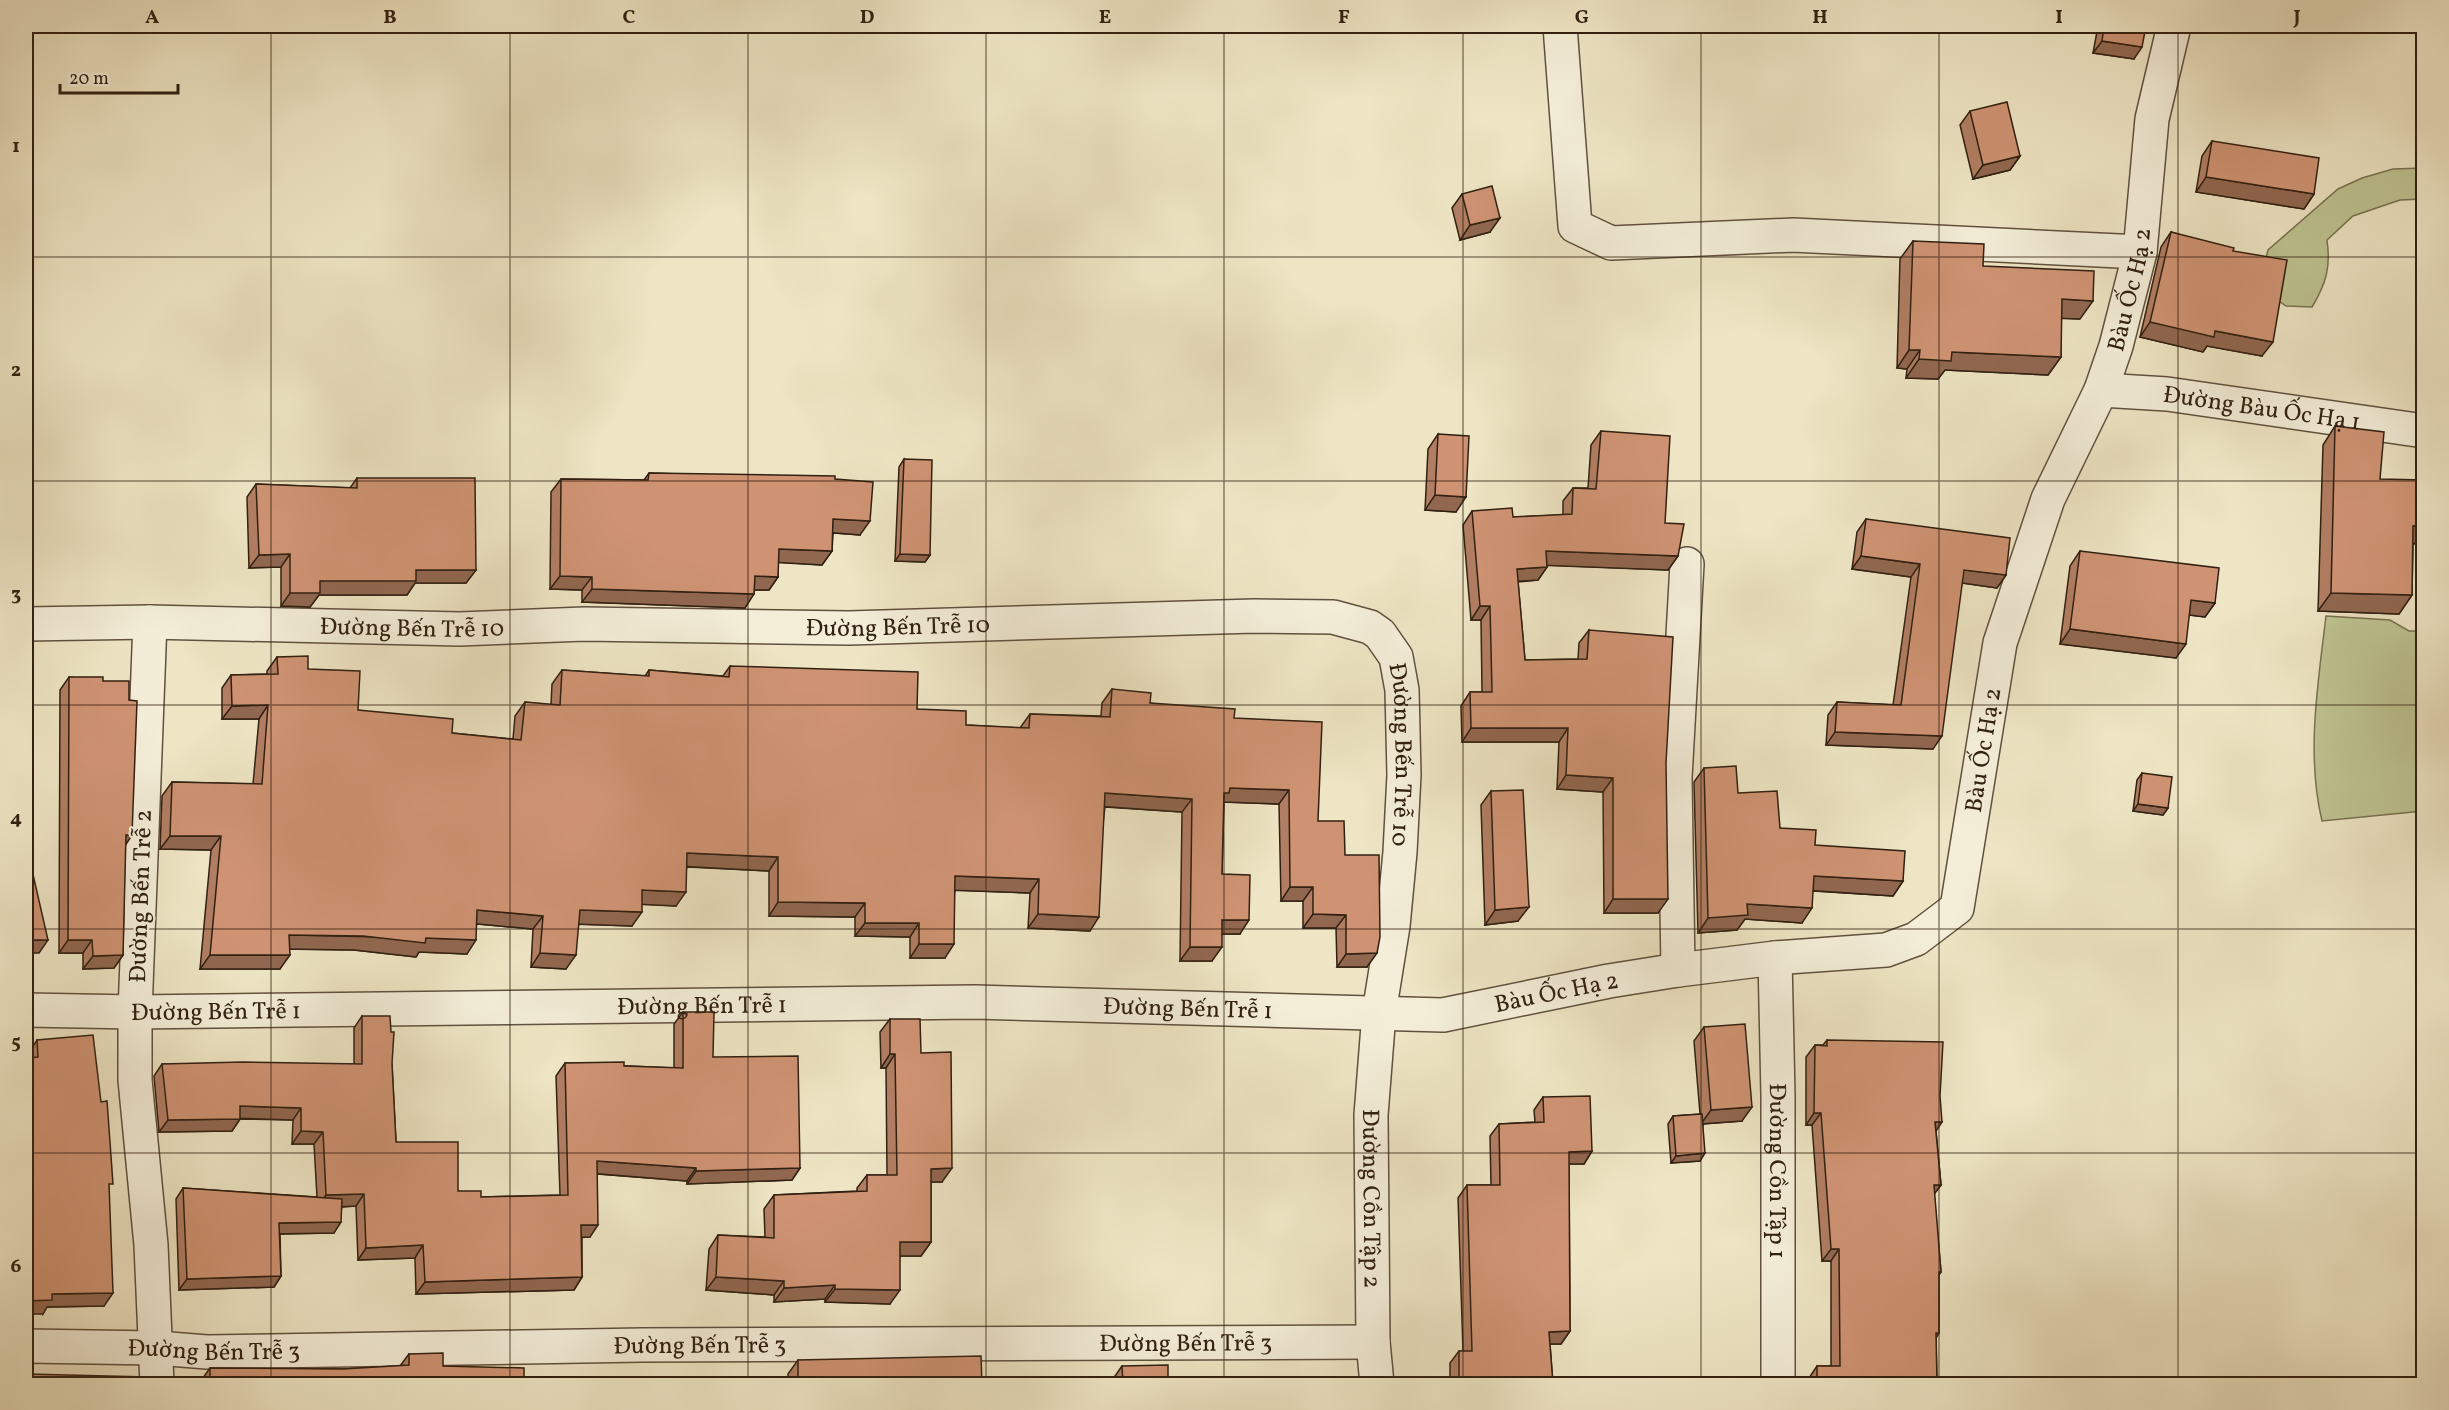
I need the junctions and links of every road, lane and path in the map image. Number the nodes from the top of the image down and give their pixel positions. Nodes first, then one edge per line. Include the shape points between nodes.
1 (1560, 26) edge
2 (2174, 26) edge
3 (2140, 252) junction
4 (2101, 390) junction
5 (2424, 431) edge
6 (1687, 564) dead end
7 (150, 622) junction
8 (26, 624) edge
9 (1775, 958) junction
10 (1678, 970) junction
11 (26, 1010) edge
12 (135, 1012) junction
13 (1379, 1013) junction
14 (1373, 1342) junction
15 (26, 1346) edge
16 (157, 1348) junction
17 (157, 1384) edge
18 (1377, 1384) edge
19 (1778, 1384) edge

1 - 3 street via 1575,226 1611,243 1793,235
2 - 3 street, Bàu Ốc Hạ 2 via 2152,119
3 - 4 street, Bàu Ốc Hạ 2
4 - 5 street, Đường Bàu Ốc Hạ 1 via 2167,394
4 - 9 street, Bàu Ốc Hạ 2 via 2048,500 2000,643 1957,908 1916,939 1886,950
6 - 10 street via 1675,778
7 - 8 street, Đường Bến Trễ 10
7 - 12 street, Đường Bến Trễ 2
7 - 13 street, Đường Bến Trễ 10 via 460,629 584,624 849,628 1254,616 1353,621 1370,627 1388,644 1396,657 1402,690 1404,775 1400,852
9 - 10 street, Bàu Ốc Hạ 2
9 - 19 street, Đường Cồn Tập 1 via 1779,1096
10 - 13 street, Bàu Ốc Hạ 2 via 1443,1015
11 - 12 street, Đường Bến Trễ 1
12 - 13 street, Đường Bến Trễ 1 via 975,1002
12 - 16 street, Đường Bến Trễ 2 via 135,1080
13 - 14 street, Đường Cồn Tập 2 via 1371,1115
14 - 16 street, Đường Bến Trễ 3 via 642,1345 207,1352
14 - 18 street, Đường Cồn Tập 2
15 - 16 street, Đường Bến Trễ 3
16 - 17 street, Đường Bến Trễ 2

